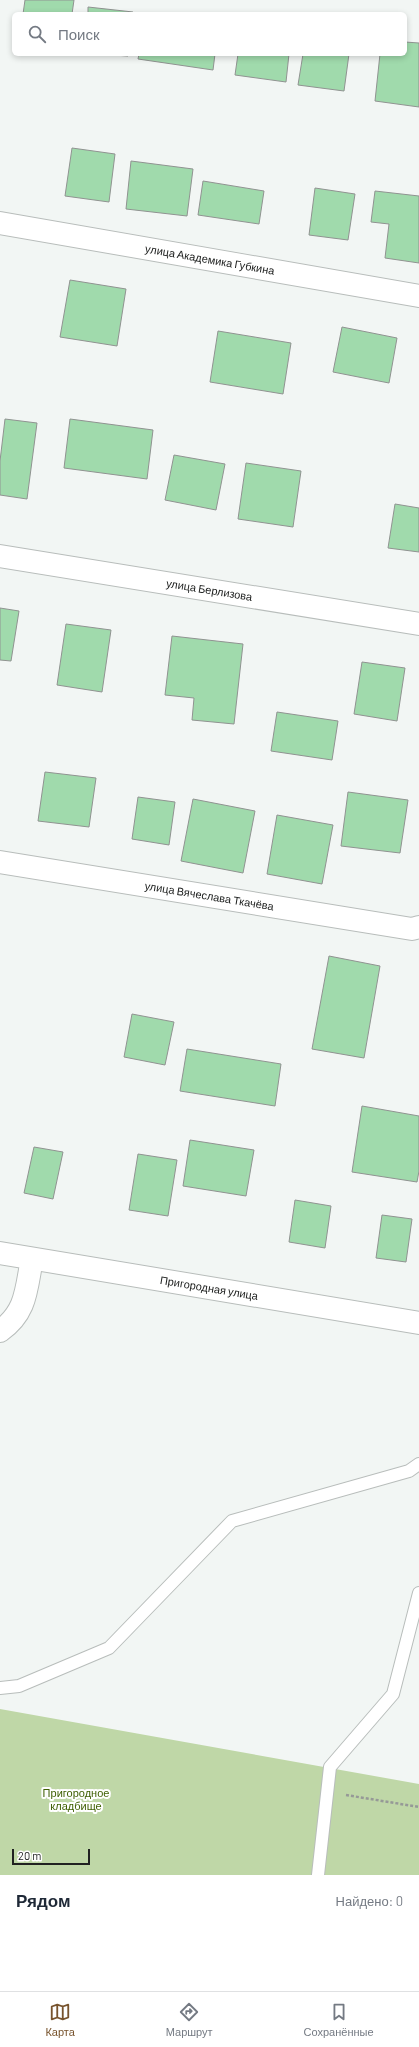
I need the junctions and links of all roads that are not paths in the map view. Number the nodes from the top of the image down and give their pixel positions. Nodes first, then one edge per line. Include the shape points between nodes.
1 (0, 223) edge
2 (419, 296) edge
3 (0, 556) edge
4 (419, 624) edge
5 (0, 862) edge
6 (419, 927) edge
7 (0, 1253) edge
8 (32, 1259) junction
9 (419, 1323) edge
10 (0, 1331) edge
11 (419, 1464) edge
12 (419, 1592) edge
13 (0, 1688) edge
14 (318, 1875) edge

1 - 2 street, улица Академика Губкина
3 - 4 street, улица Берлизова
5 - 6 street, улица Вячеслава Ткачёва via 404,928
7 - 8 street, Пригородная улица
8 - 9 street, Пригородная улица
8 - 10 street via 22,1308 12,1322
11 - 13 lane via 409,1471 232,1521 109,1648 19,1686
12 - 14 lane via 393,1694 330,1767

